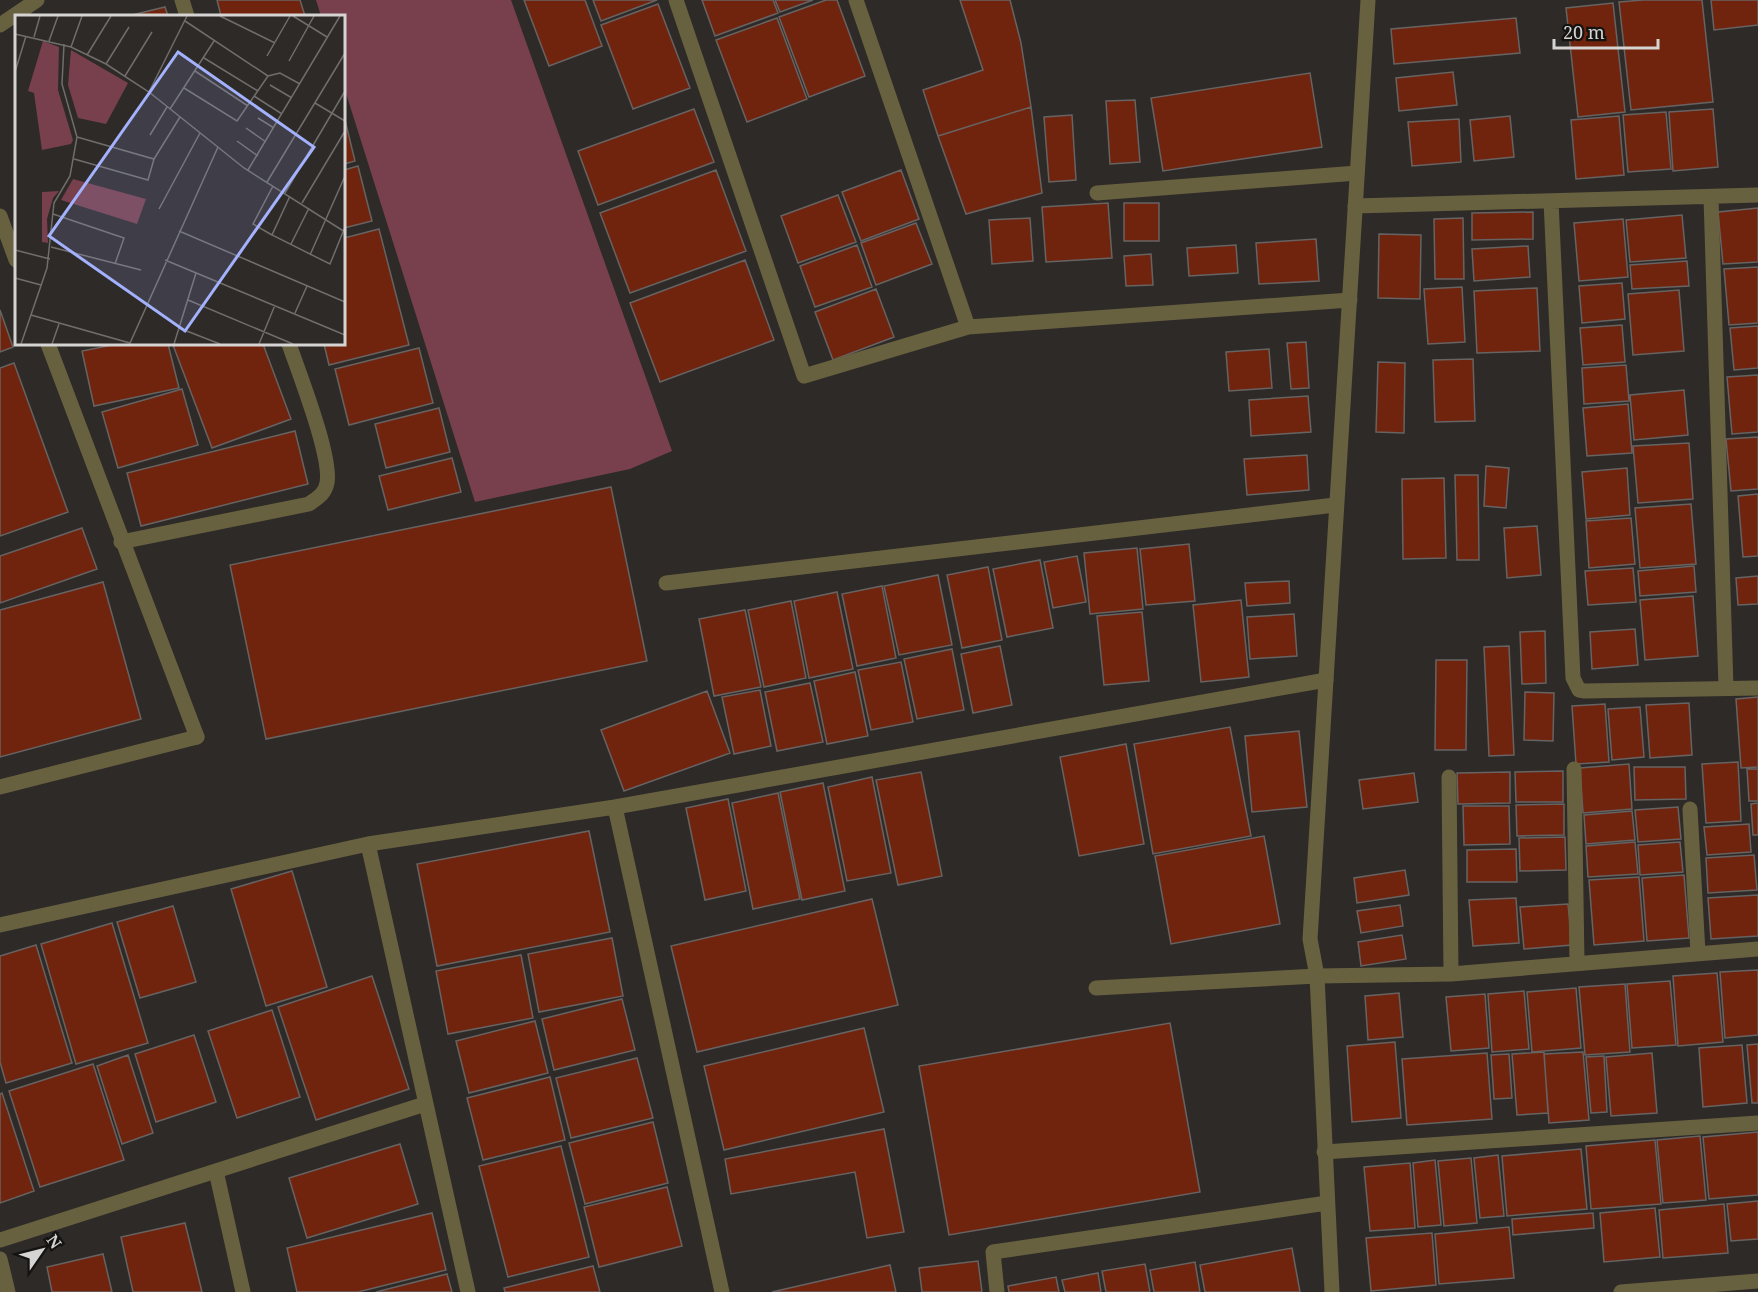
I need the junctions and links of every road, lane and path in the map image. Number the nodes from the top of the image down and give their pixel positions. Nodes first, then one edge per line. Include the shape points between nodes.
1 (37, 0) edge
2 (182, 0) edge
3 (676, 0) edge
4 (856, 0) edge
5 (1368, 0) edge
6 (187, 15) edge
7 (0, 25) edge
8 (1357, 173) junction
9 (1097, 193) dead end
10 (1758, 195) edge
11 (1711, 197) junction
12 (1551, 201) junction
13 (1356, 206) junction
14 (0, 216) edge
15 (15, 257) edge
16 (1350, 300) junction
17 (968, 327) junction
18 (48, 345) edge
19 (289, 345) edge
20 (1335, 505) junction
21 (122, 542) junction
22 (666, 583) dead end
23 (1326, 680) junction
24 (1726, 688) junction
25 (1758, 688) edge
26 (1575, 769) dead end
27 (1449, 777) dead end
28 (0, 787) edge
29 (615, 807) junction
30 (1690, 809) dead end
31 (368, 844) junction
32 (0, 925) edge
33 (1758, 948) edge
34 (1698, 953) junction
35 (1577, 963) junction
36 (1451, 974) junction
37 (1317, 976) junction
38 (1096, 988) dead end
39 (425, 1104) junction
40 (1758, 1123) edge
41 (1324, 1152) junction
42 (216, 1171) junction
43 (1327, 1203) junction
44 (0, 1240) edge
45 (0, 1259) edge
46 (1758, 1281) edge
47 (8, 1292) edge
48 (243, 1292) edge
49 (468, 1292) edge
50 (722, 1292) edge
51 (997, 1292) edge
52 (1332, 1292) edge
53 (1621, 1292) edge

1 - 7 street
2 - 6 street
3 - 17 street via 804,376
4 - 17 street
5 - 8 street
8 - 9 street
8 - 13 street
10 - 11 street
11 - 12 street
11 - 24 street
12 - 13 street
12 - 24 street via 1573,678 1579,690 1585,691
13 - 16 street
14 - 15 street
16 - 17 street
16 - 20 street
18 - 21 street
19 - 21 street via 325,456 327,482 322,494 309,504
20 - 22 street
20 - 23 street
21 - 28 street via 196,737
23 - 29 street
23 - 37 street via 1310,939
24 - 25 street
26 - 35 street
27 - 36 street
29 - 31 street
29 - 50 street
30 - 34 street
31 - 32 street
31 - 39 street
33 - 34 street
34 - 35 street
35 - 36 street
36 - 37 street
37 - 38 street
37 - 41 street
39 - 42 street
39 - 49 street
40 - 41 street
41 - 43 street
42 - 44 street
42 - 48 street
43 - 51 street via 993,1252
43 - 52 street
45 - 47 street
46 - 53 street

